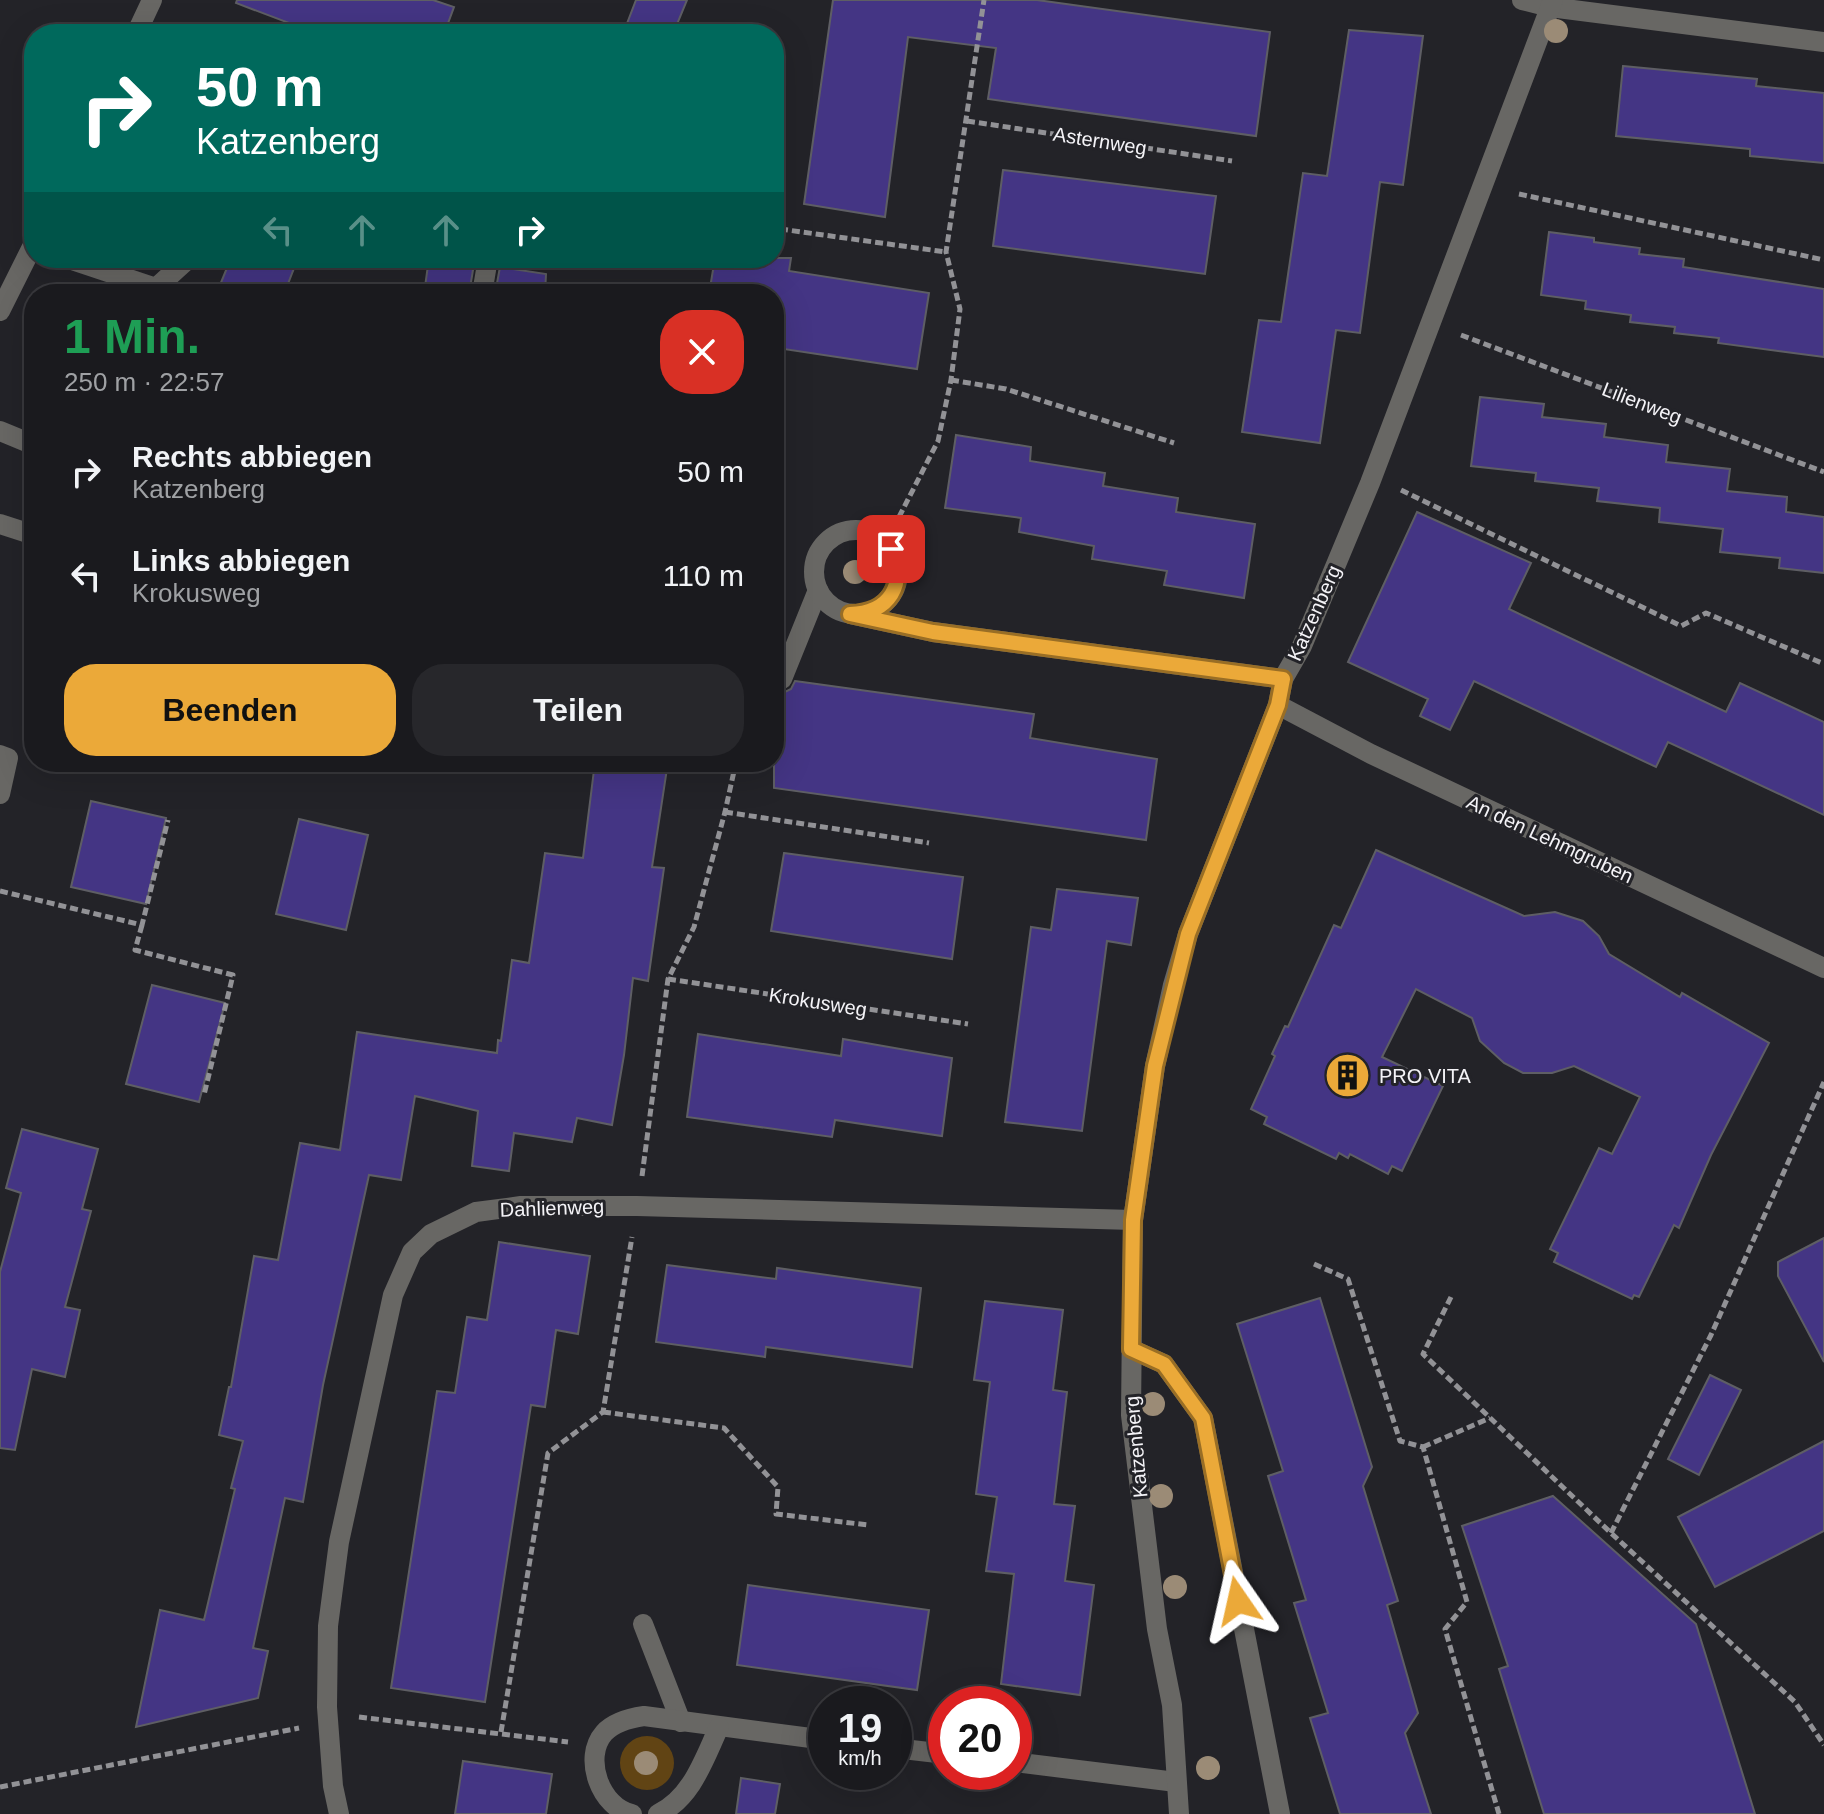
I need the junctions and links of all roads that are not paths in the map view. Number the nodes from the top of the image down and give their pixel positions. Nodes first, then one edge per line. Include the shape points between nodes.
1 (152, 0) edge
2 (1522, 0) edge
3 (1552, 4) edge
4 (141, 24) edge
5 (1824, 42) edge
6 (24, 263) edge
7 (96, 268) edge
8 (178, 268) edge
9 (144, 284) edge
10 (160, 284) edge
11 (0, 311) edge
12 (0, 431) edge
13 (24, 441) edge
14 (0, 524) edge
15 (24, 532) edge
16 (818, 590) junction
17 (850, 614) junction
18 (784, 674) edge
19 (1283, 679) junction
20 (1278, 705) junction
21 (0, 755) edge
22 (0, 794) edge
23 (1824, 968) edge
24 (1133, 1220) junction
25 (1131, 1349) junction
26 (643, 1624) dead end
27 (681, 1722) junction
28 (719, 1727) junction
29 (808, 1738) edge
30 (1032, 1764) edge
31 (1176, 1782) junction
32 (339, 1814) edge
33 (632, 1814) edge
34 (658, 1814) edge
35 (1179, 1814) edge
36 (1280, 1814) edge

1 - 4 street
2 - 3 street
3 - 5 street
3 - 19 street, Katzenberg via 1370,483
6 - 11 street
7 - 9 street
8 - 10 street
12 - 13 street
14 - 15 street
16 - 17 street via 836,610
16 - 17 street via 815,563 830,539 856,530 882,538 897,561 895,589 877,609
16 - 18 street
17 - 19 street via 933,632
19 - 20 street, Katzenberg
20 - 23 street, An den Lehmgruben via 1385,761
20 - 24 street, Katzenberg via 1173,985 1155,1066
21 - 22 street via 8,758
24 - 25 street, Katzenberg
24 - 32 street, Dahlienweg via 521,1206 476,1212 431,1234 412,1252 393,1295 339,1542 328,1626 327,1707
25 - 31 street, Katzenberg via 1131,1415 1157,1629 1172,1705
25 - 36 street via 1164,1364 1203,1418
26 - 27 street
27 - 28 street
27 - 33 street via 644,1716 604,1733 596,1750 597,1778 615,1806
28 - 29 street
28 - 34 street via 691,1785
30 - 31 street
31 - 35 street, Katzenberg

